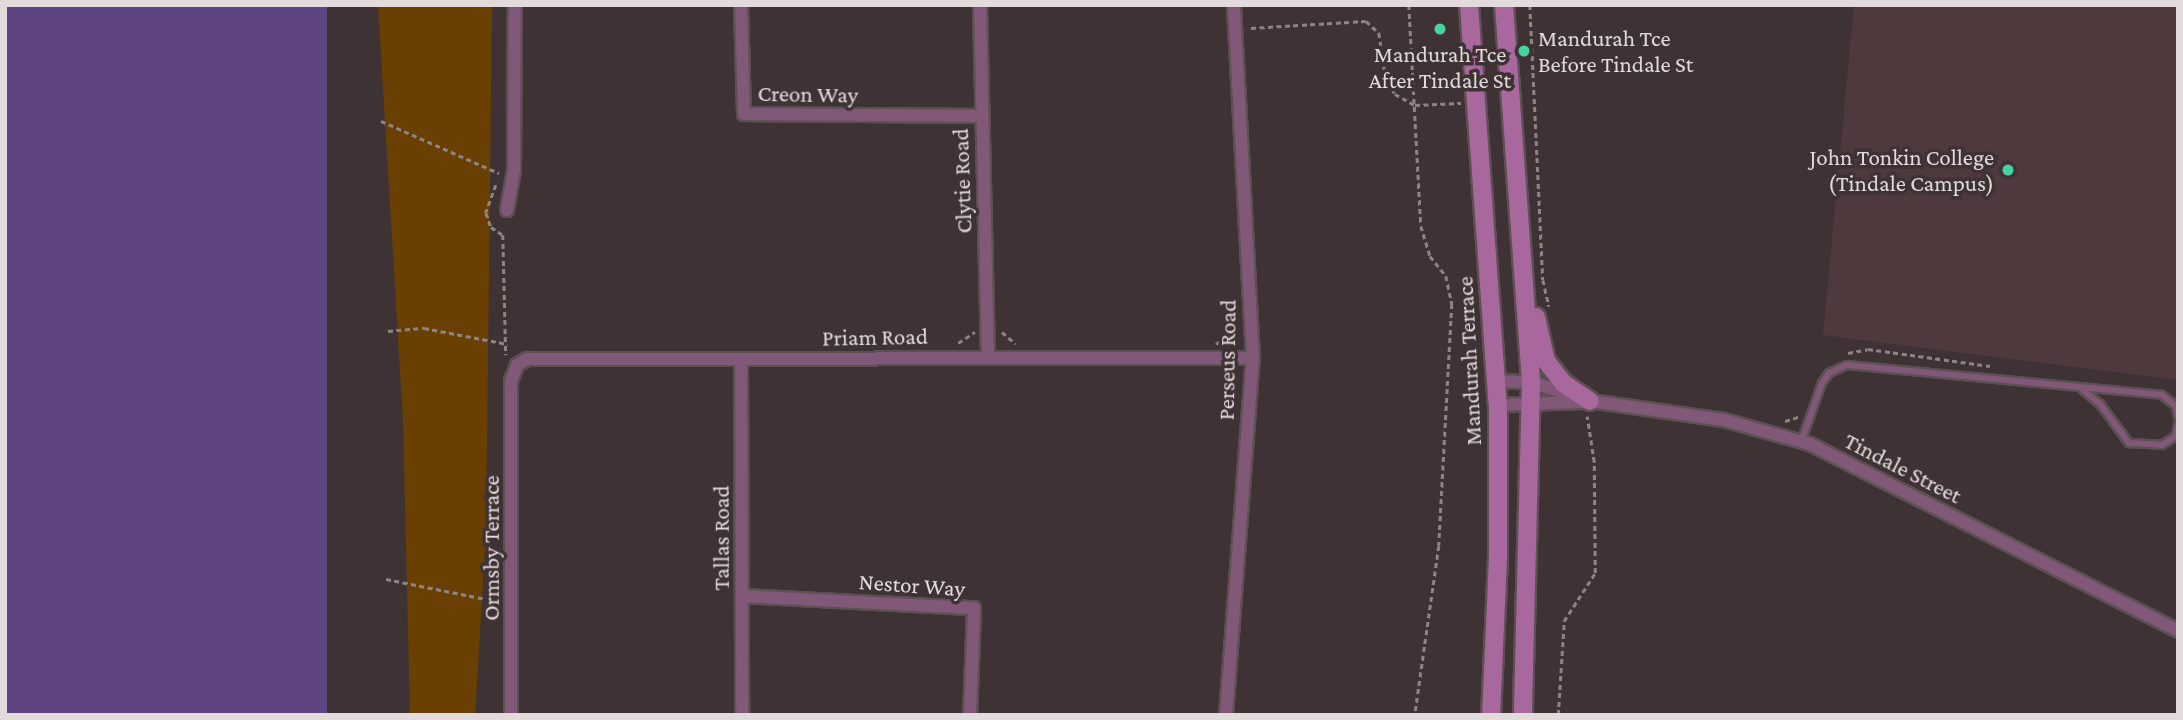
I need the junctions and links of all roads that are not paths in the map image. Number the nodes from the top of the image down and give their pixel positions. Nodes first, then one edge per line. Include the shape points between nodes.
1 (515, 5) edge
2 (741, 5) edge
3 (980, 5) edge
4 (1234, 5) edge
5 (1469, 5) edge
6 (1504, 5) edge
7 (981, 116) junction
8 (507, 210) dead end
9 (1523, 285) junction
10 (988, 355) junction
11 (1253, 358) junction
12 (741, 360) junction
13 (511, 381) joint
14 (1496, 381) junction
15 (1531, 382) junction
16 (2081, 387) junction
17 (1590, 401) junction
18 (1498, 405) junction
19 (1529, 405) junction
20 (2178, 417) edge
21 (2178, 425) edge
22 (1801, 442) junction
23 (743, 596) junction
24 (2178, 631) edge
25 (511, 715) edge
26 (742, 715) edge
27 (970, 715) edge
28 (1226, 715) edge
29 (1491, 715) edge
30 (1523, 715) edge

1 - 8 street via 514,170
2 - 7 street, Creon Way via 744,114
3 - 7 street, Clytie Road
4 - 11 street, Perseus Road
5 - 14 main road, Mandurah Terrace
6 - 9 main road
7 - 10 street, Clytie Road
9 - 15 main road
9 - 17 main road via 1546,361 1563,383
10 - 11 street, Priam Road
10 - 12 street, Priam Road
11 - 28 street, Perseus Road
12 - 13 street, Priam Road via 527,359 517,365
12 - 23 street, Tallas Road
13 - 25 street, Ormsby Terrace
14 - 15 street, Tindale Street
14 - 18 main road, Mandurah Terrace
15 - 17 street, Tindale Street
15 - 19 main road
16 - 20 lane via 2162,395 2176,406
16 - 21 lane via 2129,443 2162,445 2176,436
16 - 22 lane via 1847,365 1829,373 1822,383
17 - 19 street, Tindale Street
17 - 22 street, Tindale Street via 1724,420
18 - 19 street, Tindale Street
18 - 29 main road, Mandurah Terrace
19 - 30 main road
22 - 24 street, Tindale Street
23 - 26 street, Tallas Road
23 - 27 street, Nestor Way via 974,608

